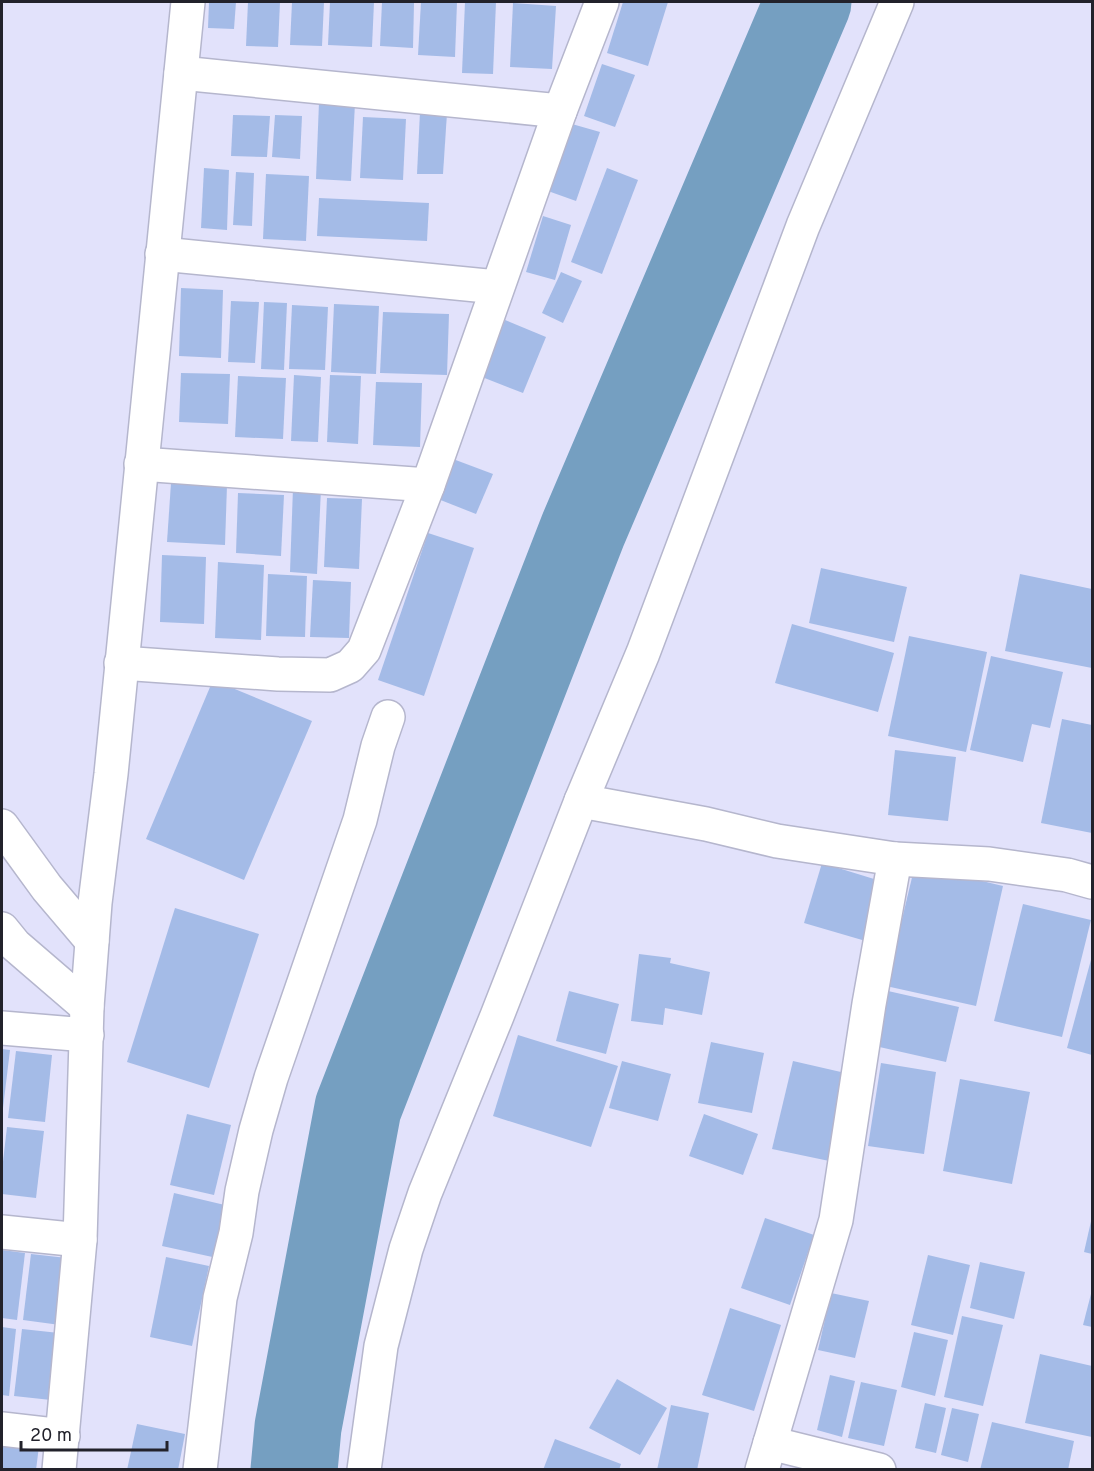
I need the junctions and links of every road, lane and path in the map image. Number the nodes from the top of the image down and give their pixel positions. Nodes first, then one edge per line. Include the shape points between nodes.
1 (188, 2) edge
2 (602, 2) edge
3 (897, 2) edge
4 (181, 73) junction
5 (560, 111) junction
6 (162, 254) junction
7 (497, 287) junction
8 (141, 464) junction
9 (428, 485) junction
10 (121, 663) junction
11 (388, 717) dead end
12 (580, 801) junction
13 (2, 826) edge
14 (895, 859) junction
15 (1092, 882) edge
16 (2, 929) edge
17 (92, 941) junction
18 (87, 1021) junction
19 (2, 1028) edge
20 (2, 1232) edge
21 (80, 1240) junction
22 (2, 1429) edge
23 (63, 1436) junction
24 (766, 1456) edge
25 (59, 1470) edge
26 (200, 1470) edge
27 (364, 1470) edge
28 (879, 1470) edge

1 - 4 street
2 - 5 street
3 - 12 street via 803,226 644,654
4 - 5 street
4 - 6 street
5 - 7 street
6 - 7 street
6 - 8 street
7 - 9 street
8 - 9 street
8 - 10 street
9 - 10 street via 364,650 350,666 330,675
10 - 17 street
11 - 26 street via 360,820 256,1130 220,1298
12 - 14 street via 777,841
12 - 27 street via 406,1249 381,1346
13 - 17 street
14 - 15 street via 989,864
14 - 24 street via 836,1220
16 - 18 street
17 - 18 street
18 - 19 street
18 - 21 street
20 - 21 street
21 - 23 street
22 - 23 street
23 - 25 street
24 - 28 street

